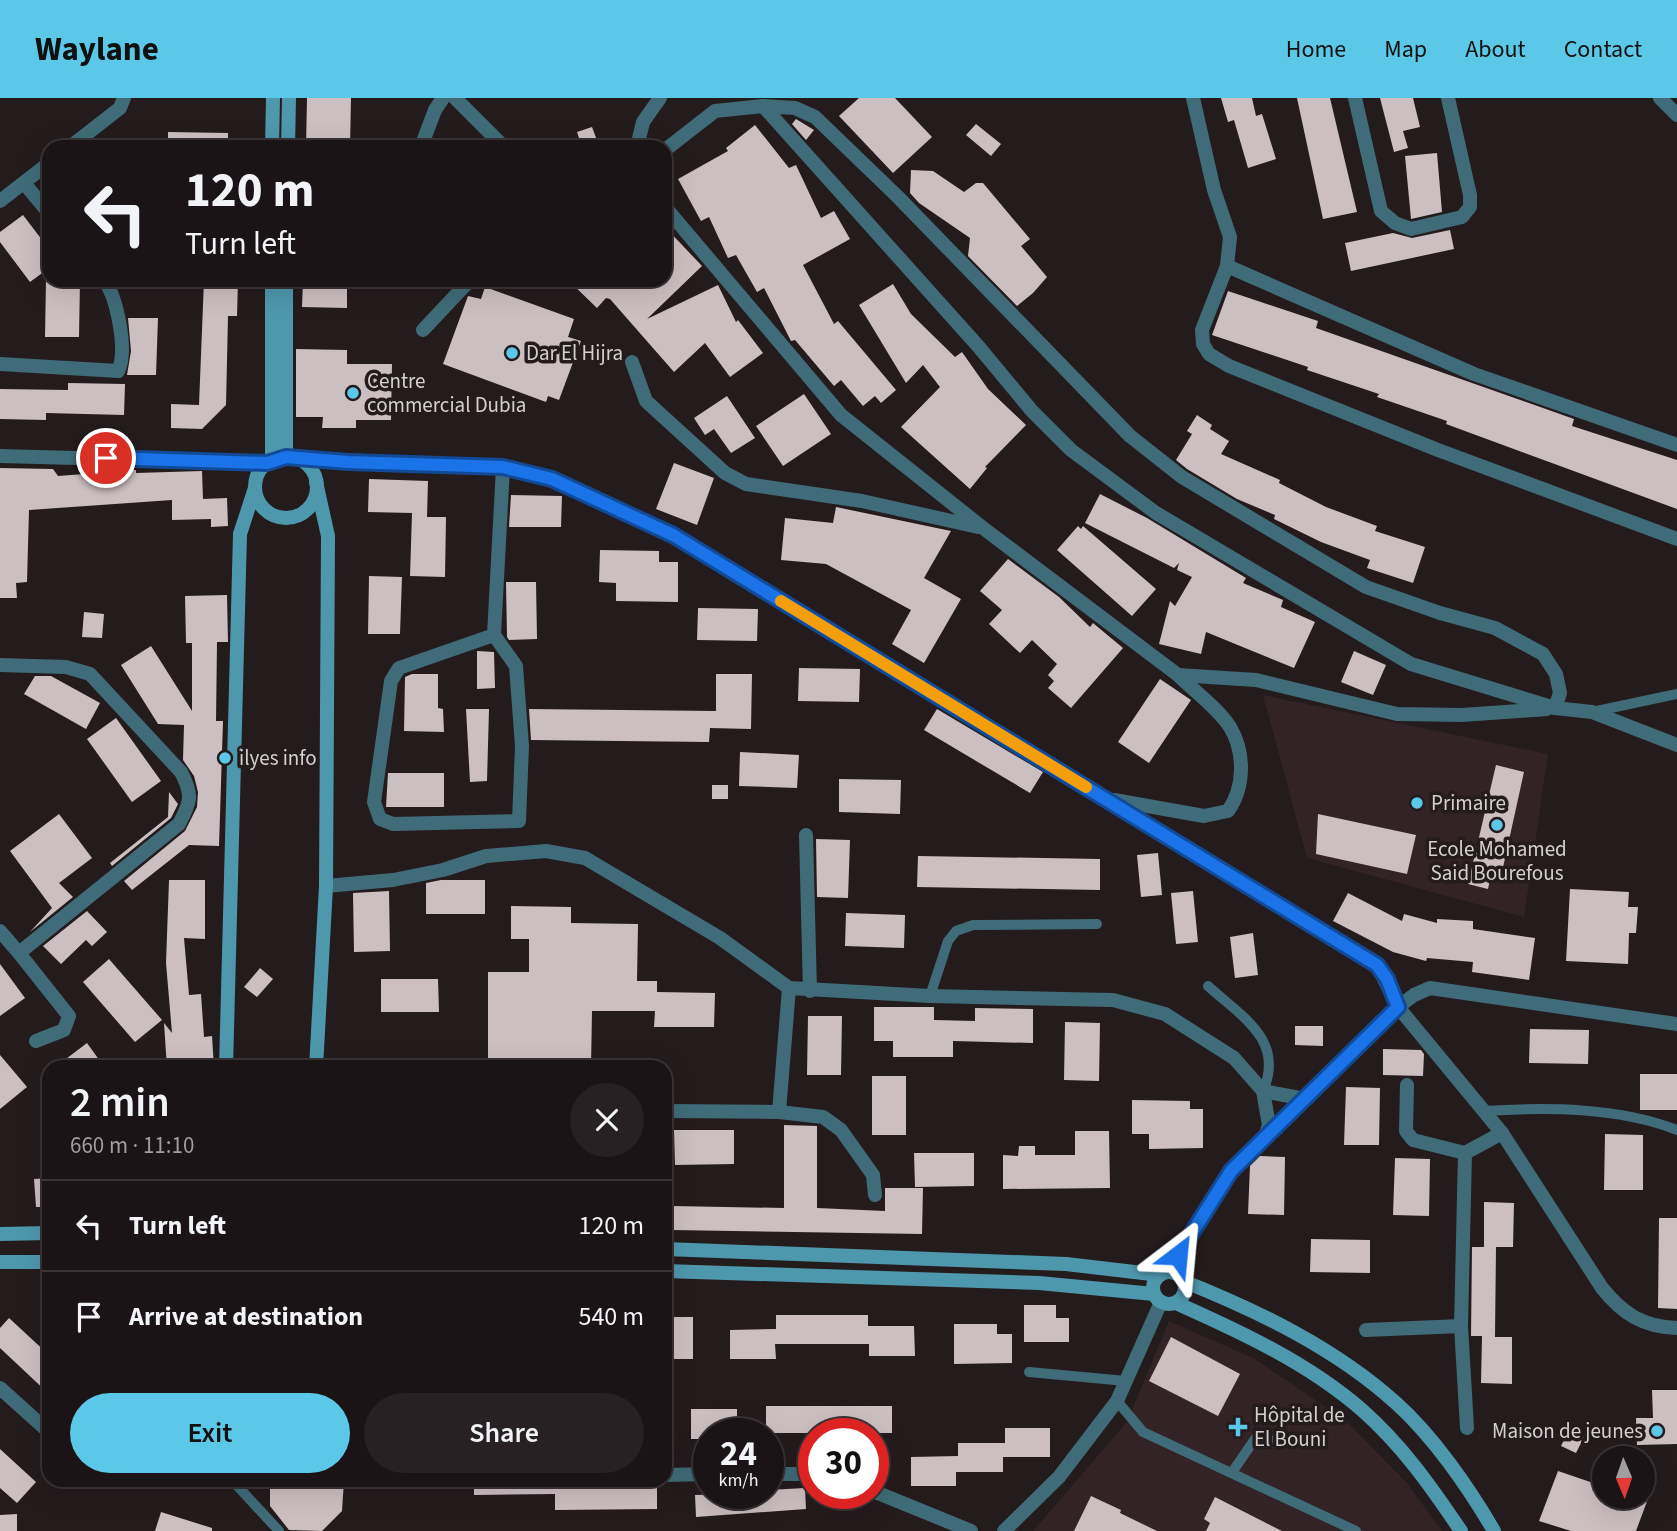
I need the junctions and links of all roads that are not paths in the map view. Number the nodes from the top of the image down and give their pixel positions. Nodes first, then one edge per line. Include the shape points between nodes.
1 (124, 98) edge
2 (272, 98) edge
3 (289, 98) edge
4 (443, 98) edge
5 (455, 98) edge
6 (660, 98) edge
7 (1193, 98) edge
8 (1355, 98) edge
9 (1448, 98) edge
10 (1660, 98) edge
11 (717, 104) edge
12 (763, 106) junction
13 (1677, 115) edge
14 (79, 140) edge
15 (272, 140) edge
16 (288, 140) edge
17 (424, 140) edge
18 (496, 140) edge
19 (638, 140) edge
20 (672, 144) edge
21 (42, 169) edge
22 (24, 183) junction
23 (0, 201) edge
24 (42, 205) edge
25 (672, 215) edge
26 (1227, 266) junction
27 (108, 287) edge
28 (272, 287) edge
29 (286, 287) edge
30 (463, 287) edge
31 (423, 330) dead end
32 (632, 362) dead end
33 (0, 364) edge
34 (1677, 445) edge
35 (0, 456) edge
36 (280, 459) junction
37 (503, 467) junction
38 (316, 482) junction
39 (255, 488) junction
40 (983, 528) junction
41 (1677, 539) edge
42 (494, 635) junction
43 (0, 665) edge
44 (1178, 675) junction
45 (1677, 694) edge
46 (1555, 708) junction
47 (1592, 712) junction
48 (1677, 745) edge
49 (1103, 798) junction
50 (806, 835) dead end
51 (326, 886) junction
52 (1097, 924) dead end
53 (0, 931) edge
54 (19, 953) junction
55 (1208, 986) dead end
56 (789, 988) junction
57 (810, 991) junction
58 (930, 996) junction
59 (1398, 1007) junction
60 (1677, 1024) edge
61 (36, 1041) dead end
62 (226, 1060) edge
63 (316, 1060) edge
64 (1407, 1085) dead end
65 (1263, 1091) junction
66 (1305, 1099) junction
67 (672, 1111) edge
68 (1484, 1111) junction
69 (779, 1112) junction
70 (1677, 1130) edge
71 (1503, 1133) junction
72 (1265, 1139) junction
73 (1465, 1153) junction
74 (875, 1195) dead end
75 (42, 1233) edge
76 (0, 1234) edge
77 (672, 1249) edge
78 (0, 1262) edge
79 (42, 1262) edge
80 (672, 1271) edge
81 (1165, 1274) junction
82 (1183, 1280) junction
83 (1163, 1300) junction
84 (1461, 1326) junction
85 (1677, 1328) edge
86 (1366, 1330) dead end
87 (1029, 1372) dead end
88 (1126, 1381) junction
89 (0, 1388) edge
90 (1117, 1401) junction
91 (42, 1426) edge
92 (1467, 1428) dead end
93 (1276, 1444) dead end
94 (1233, 1471) junction
95 (693, 1474) edge
96 (672, 1475) edge
97 (238, 1487) edge
98 (889, 1498) edge
99 (279, 1531) edge
100 (971, 1531) edge
101 (1004, 1531) edge
102 (1356, 1531) edge
103 (1461, 1531) edge
104 (1493, 1531) edge

1 - 14 street via 120,108
2 - 15 main road
3 - 16 main road
4 - 17 street
5 - 18 street
6 - 19 street via 643,122
7 - 26 street via 1230,237
8 - 9 street via 1381,211 1411,229 1462,217 1470,207
10 - 13 street
11 - 12 street
11 - 20 street
12 - 46 street via 1032,411 1072,450 1157,513 1411,664
12 - 46 street via 795,108 815,117 1130,436 1182,477 1366,587 1495,628 1543,654 1556,674 1560,693
21 - 22 street
22 - 23 street
22 - 24 street
25 - 40 street via 842,415
26 - 34 street via 1474,374
26 - 41 street via 1202,330 1209,354 1438,450
27 - 33 street via 117,304 118,371
28 - 36 main road
29 - 36 main road
30 - 31 street
32 - 40 street via 646,401 725,473 746,484 862,501
35 - 36 street
36 - 37 street
36 - 38 main road via 312,472
36 - 39 main road via 260,470
37 - 42 street
37 - 49 street via 552,479 673,535
38 - 39 main road via 307,510 289,518 270,514
38 - 51 main road via 328,536
39 - 62 main road via 240,534
40 - 44 street
42 - 42 street via 399,668 391,681 374,802 380,819 393,824 519,821 522,746 516,666
43 - 54 street via 65,667 90,674 181,772 190,789 189,806 178,824
44 - 46 street via 1256,680 1397,714
44 - 49 street via 1230,727 1241,763 1240,795 1228,811 1204,816
45 - 47 lane
46 - 47 street
47 - 48 street
49 - 59 street via 1377,965
50 - 57 street
51 - 56 street via 393,880 486,856 546,851 585,858 720,938
51 - 63 main road
52 - 58 lane via 973,925 956,931 948,941
53 - 54 street
54 - 61 street via 69,1016 64,1030
55 - 65 lane via 1257,1031 1271,1056 1271,1073
56 - 57 street
56 - 69 street
57 - 58 street
58 - 65 street via 1112,999 1176,1020 1234,1058
59 - 60 street via 1430,988
59 - 66 street
59 - 68 street
64 - 73 street via 1406,1130 1413,1140
65 - 66 street
65 - 72 street via 1269,1125
66 - 72 street
67 - 69 street
68 - 70 lane via 1536,1108 1593,1113 1652,1121
68 - 71 street
69 - 74 street via 823,1117 841,1130 873,1175
71 - 73 street
71 - 85 street via 1618,1308 1637,1321
72 - 81 street via 1231,1171
73 - 84 street
75 - 76 main road
77 - 81 main road via 1066,1264
78 - 79 main road
80 - 83 main road via 1039,1283
81 - 82 main road
81 - 83 main road via 1153,1284
82 - 83 main road via 1185,1291
82 - 104 main road via 1256,1312 1329,1353 1397,1404 1453,1468
83 - 88 street
83 - 103 main road via 1242,1333 1308,1371 1362,1410 1429,1483
84 - 86 street
84 - 92 street
87 - 88 lane
88 - 90 street
89 - 91 street
90 - 94 lane via 1143,1432
90 - 101 street via 1059,1477
93 - 94 lane via 1259,1433
94 - 102 lane
95 - 96 street
97 - 99 lane
98 - 100 street

